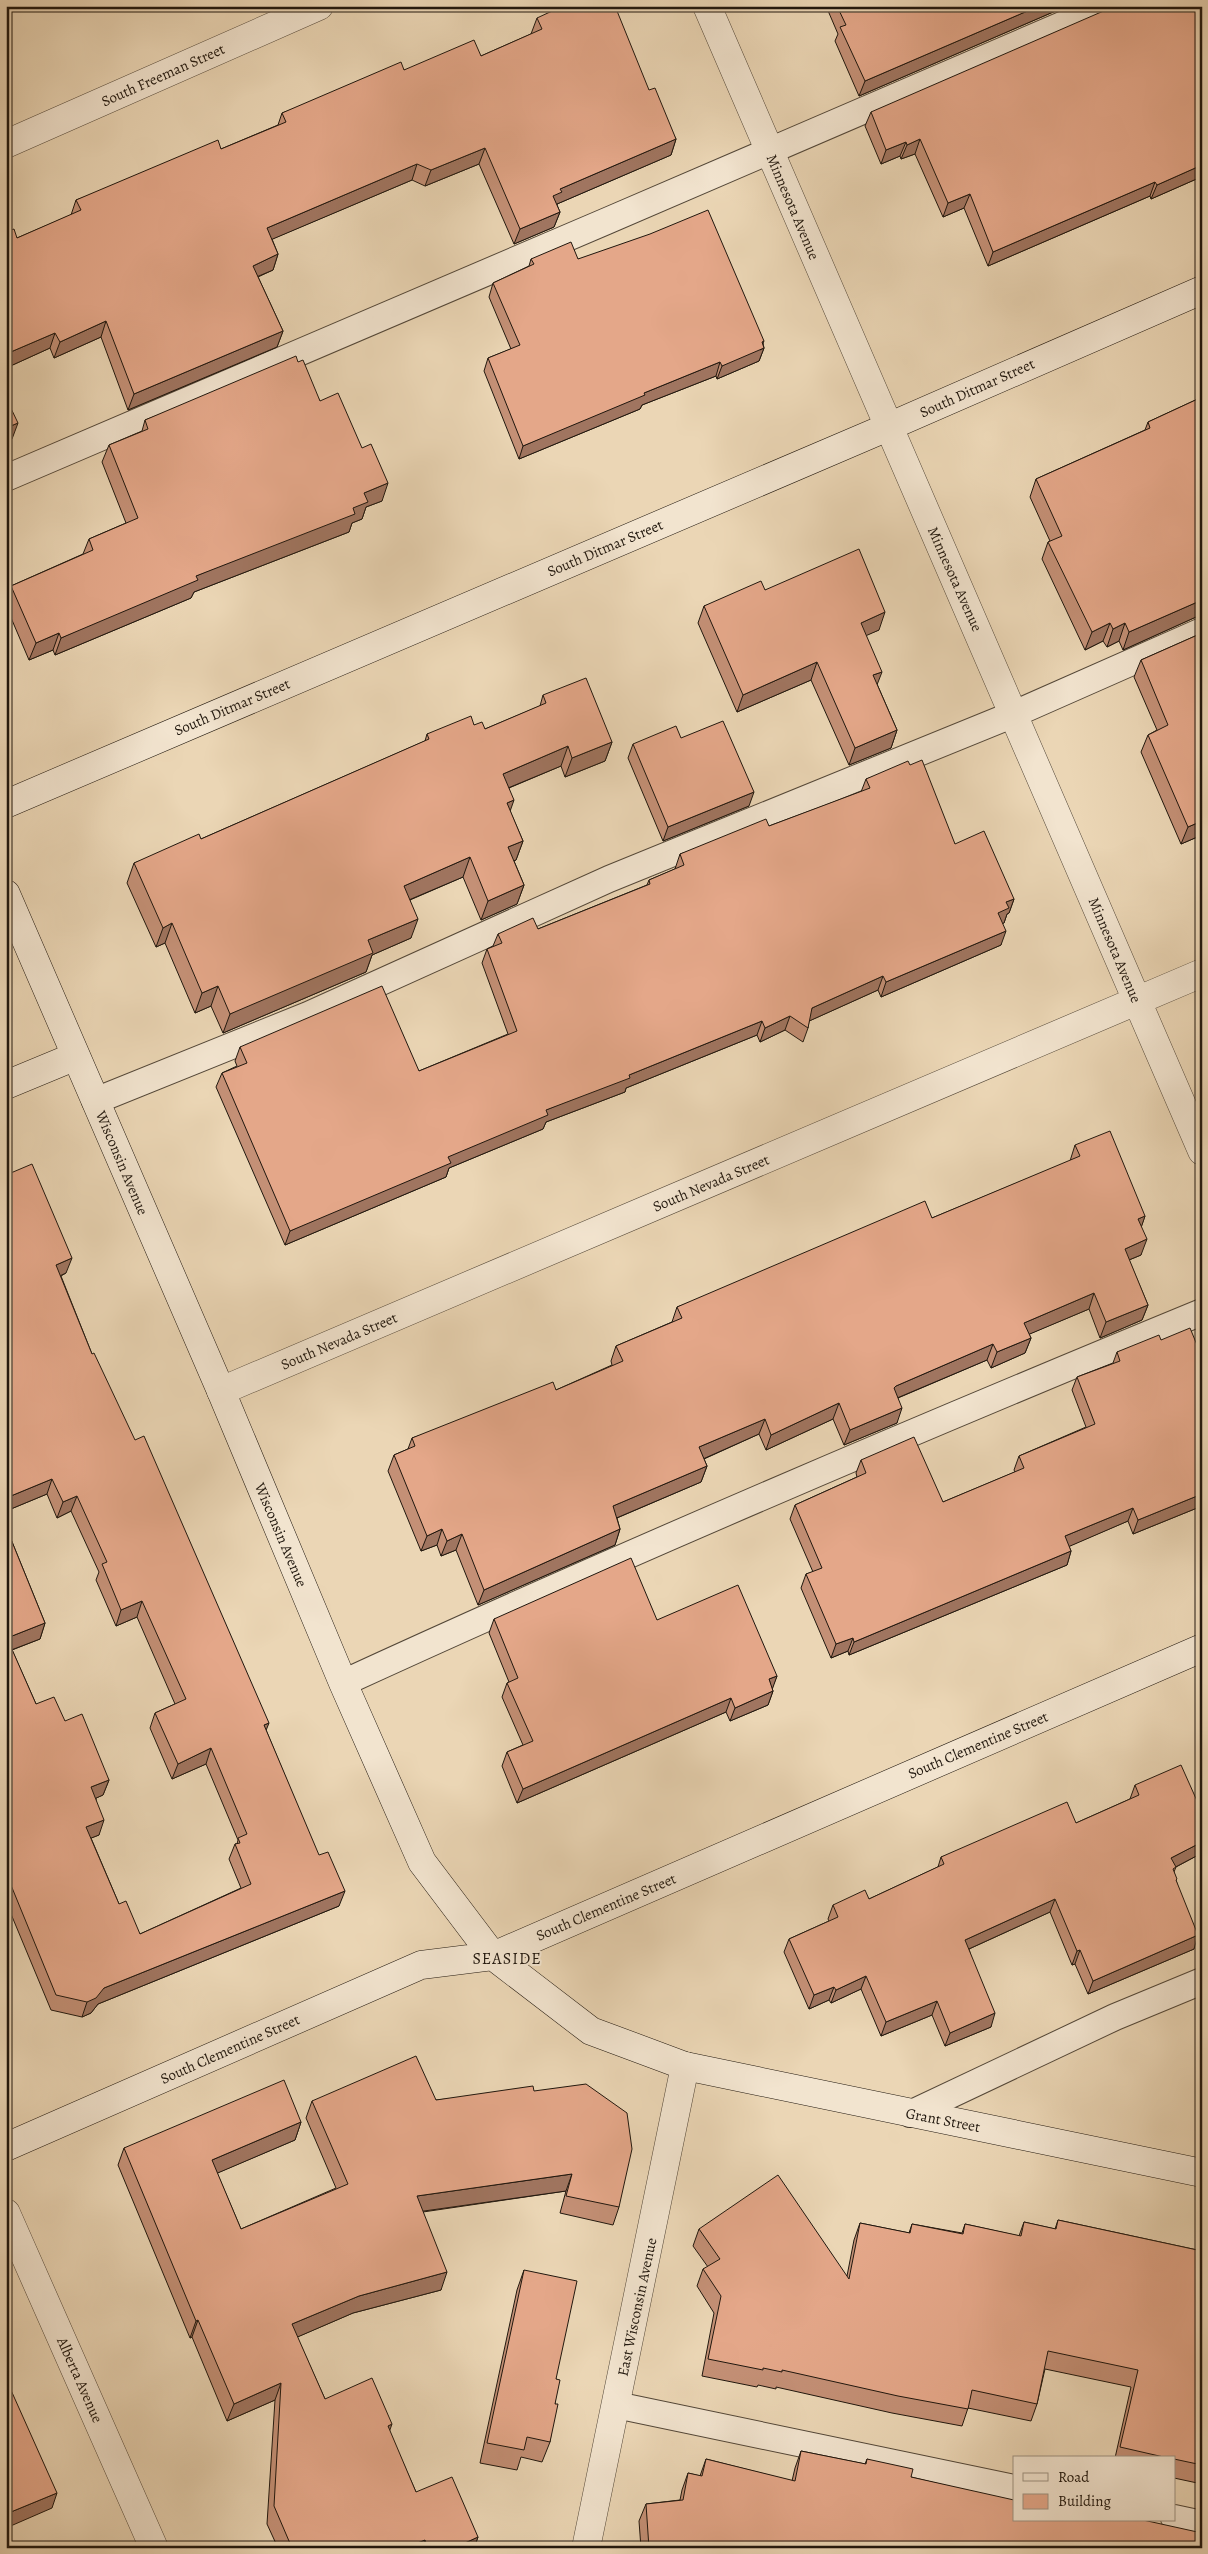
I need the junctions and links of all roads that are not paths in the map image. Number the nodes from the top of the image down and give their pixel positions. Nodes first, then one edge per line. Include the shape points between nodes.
1 (319, 6) edge
2 (706, 6) edge
3 (1106, 6) edge
4 (6, 144) edge
5 (768, 150) junction
6 (1202, 290) edge
7 (888, 427) junction
8 (6, 478) edge
9 (1202, 631) edge
10 (1014, 714) junction
11 (6, 804) edge
12 (6, 894) edge
13 (1202, 973) edge
14 (1137, 1001) junction
15 (76, 1056) junction
16 (6, 1085) edge
17 (94, 1101) junction
18 (1202, 1152) edge
19 (1202, 1312) edge
20 (221, 1391) junction
21 (1202, 1648) edge
22 (343, 1683) junction
23 (493, 1956) junction
24 (1202, 1981) edge
25 (686, 2066) junction
26 (910, 2114) junction
27 (6, 2147) edge
28 (1202, 2173) edge
29 (6, 2213) edge
30 (616, 2405) junction
31 (1013, 2488) edge
32 (1176, 2518) edge
33 (1202, 2524) edge
34 (154, 2548) edge
35 (586, 2548) edge

1 - 4 street, South Freeman Street
2 - 5 street, Minnesota Avenue
3 - 5 lane
5 - 7 street, Minnesota Avenue
5 - 8 lane via 344,336
6 - 7 street, South Ditmar Street
7 - 10 street, Minnesota Avenue
7 - 11 street, South Ditmar Street
9 - 10 lane
10 - 14 street, Minnesota Avenue
10 - 17 lane via 609,879 308,1014
12 - 15 street, Wisconsin Avenue
13 - 14 street, South Nevada Street
14 - 18 street, Minnesota Avenue
14 - 20 street, South Nevada Street
15 - 16 street
15 - 17 street, Wisconsin Avenue
17 - 20 street, Wisconsin Avenue
19 - 22 lane via 561,1583
20 - 22 street, Wisconsin Avenue
21 - 23 street, South Clementine Street
22 - 23 street, Wisconsin Avenue via 422,1862
23 - 25 street, Wisconsin Avenue via 591,2031
23 - 27 street, South Clementine Street via 421,1965
24 - 26 lane via 1115,2017
25 - 26 street, Grant Street
25 - 30 street, East Wisconsin Avenue
26 - 28 street, Grant Street
29 - 34 street, Alberta Avenue
30 - 31 lane
30 - 35 street, East Wisconsin Avenue
32 - 33 lane

